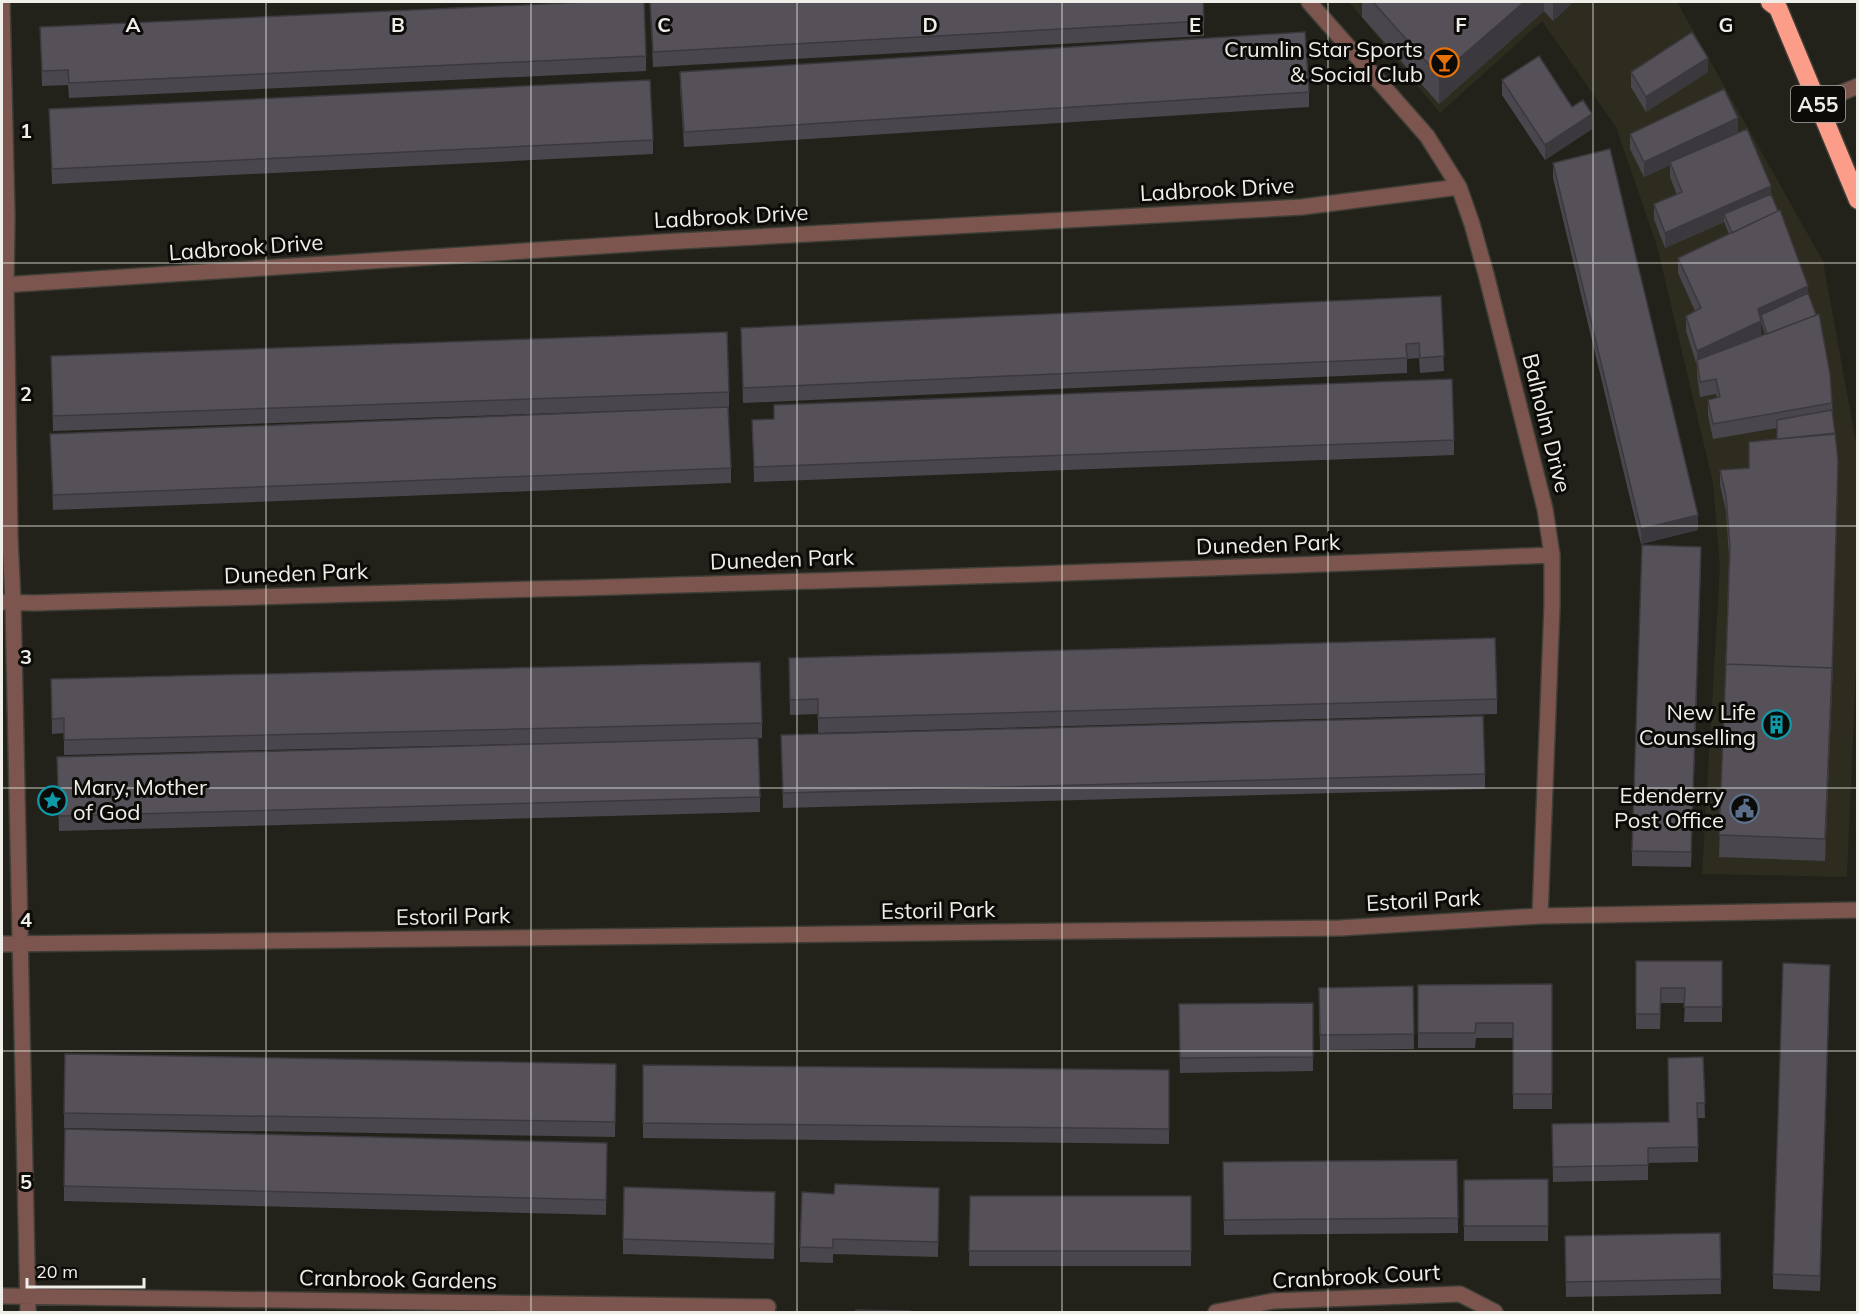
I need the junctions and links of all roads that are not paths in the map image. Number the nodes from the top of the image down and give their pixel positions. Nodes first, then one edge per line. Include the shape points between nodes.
1 (2, 2) edge
2 (1309, 2) edge
3 (1776, 4) edge
4 (1857, 86) edge
5 (1817, 103) junction
6 (1459, 187) junction
7 (1857, 196) edge
8 (4, 284) edge
9 (1552, 555) junction
10 (7, 602) edge
11 (1857, 910) edge
12 (1540, 916) junction
13 (20, 944) junction
14 (2, 945) edge
15 (2, 1296) edge
16 (28, 1305) edge
17 (768, 1307) dead end
18 (1216, 1312) edge
19 (1495, 1312) edge

1 - 8 street via 7,216
2 - 6 street, Balholm Drive via 1427,136
3 - 5 highway, A55
4 - 5 street
5 - 7 highway, A55
6 - 8 street, Ladbrook Drive via 1302,207
6 - 9 street, Balholm Drive via 1486,274 1545,508
8 - 10 street via 10,538
9 - 10 street, Duneden Park via 657,586
9 - 12 street, Balholm Drive
10 - 13 street
11 - 12 street, Estoril Park
12 - 13 street, Estoril Park via 1340,928
13 - 14 street, Estoril Park
13 - 16 street
15 - 16 street, Cranbrook Gardens
16 - 17 street, Cranbrook Gardens
18 - 19 street, Cranbrook Court via 1273,1301 1460,1294

